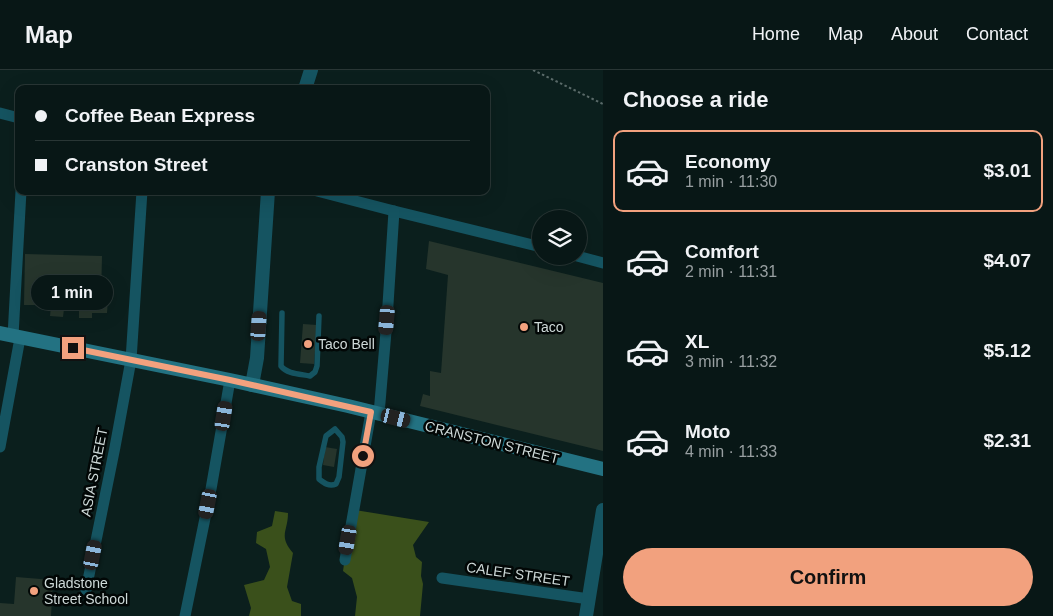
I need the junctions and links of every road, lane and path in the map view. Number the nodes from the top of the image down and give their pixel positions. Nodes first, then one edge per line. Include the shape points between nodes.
1 (311, 70) edge
2 (533, 70) edge
3 (306, 85) edge
4 (603, 104) edge
5 (0, 113) edge
6 (15, 117) edge
7 (21, 195) edge
8 (142, 195) edge
9 (268, 195) edge
10 (332, 195) edge
11 (394, 212) junction
12 (532, 245) edge
13 (587, 259) edge
14 (603, 263) edge
15 (282, 313) dead end
16 (319, 316) dead end
17 (11, 336) edge
18 (131, 360) junction
19 (230, 380) junction
20 (252, 385) junction
21 (375, 413) junction
22 (335, 429) joint
23 (0, 447) edge
24 (603, 469) edge
25 (603, 510) edge
26 (345, 560) dead end
27 (442, 578) dead end
28 (86, 590) dead end
29 (588, 599) junction
30 (185, 616) edge
31 (586, 616) edge

1 - 3 street
2 - 4 path
5 - 6 street
7 - 17 street
8 - 18 street, ASIA STREET
9 - 20 street via 257,358
10 - 11 street
11 - 12 street
11 - 21 street via 387,320
13 - 14 street
15 - 16 lane via 282,369 310,376 317,366
17 - 18 main road, CRANSTON STREET
17 - 23 street
18 - 19 main road, CRANSTON STREET
18 - 28 street, ASIA STREET
19 - 20 main road, CRANSTON STREET
19 - 30 street
20 - 21 main road, CRANSTON STREET
21 - 24 main road, CRANSTON STREET
21 - 26 street
22 - 22 lane via 326,436 319,467 319,479 333,485 339,477 343,442
25 - 29 street
27 - 29 street, CALEF STREET
29 - 31 street

